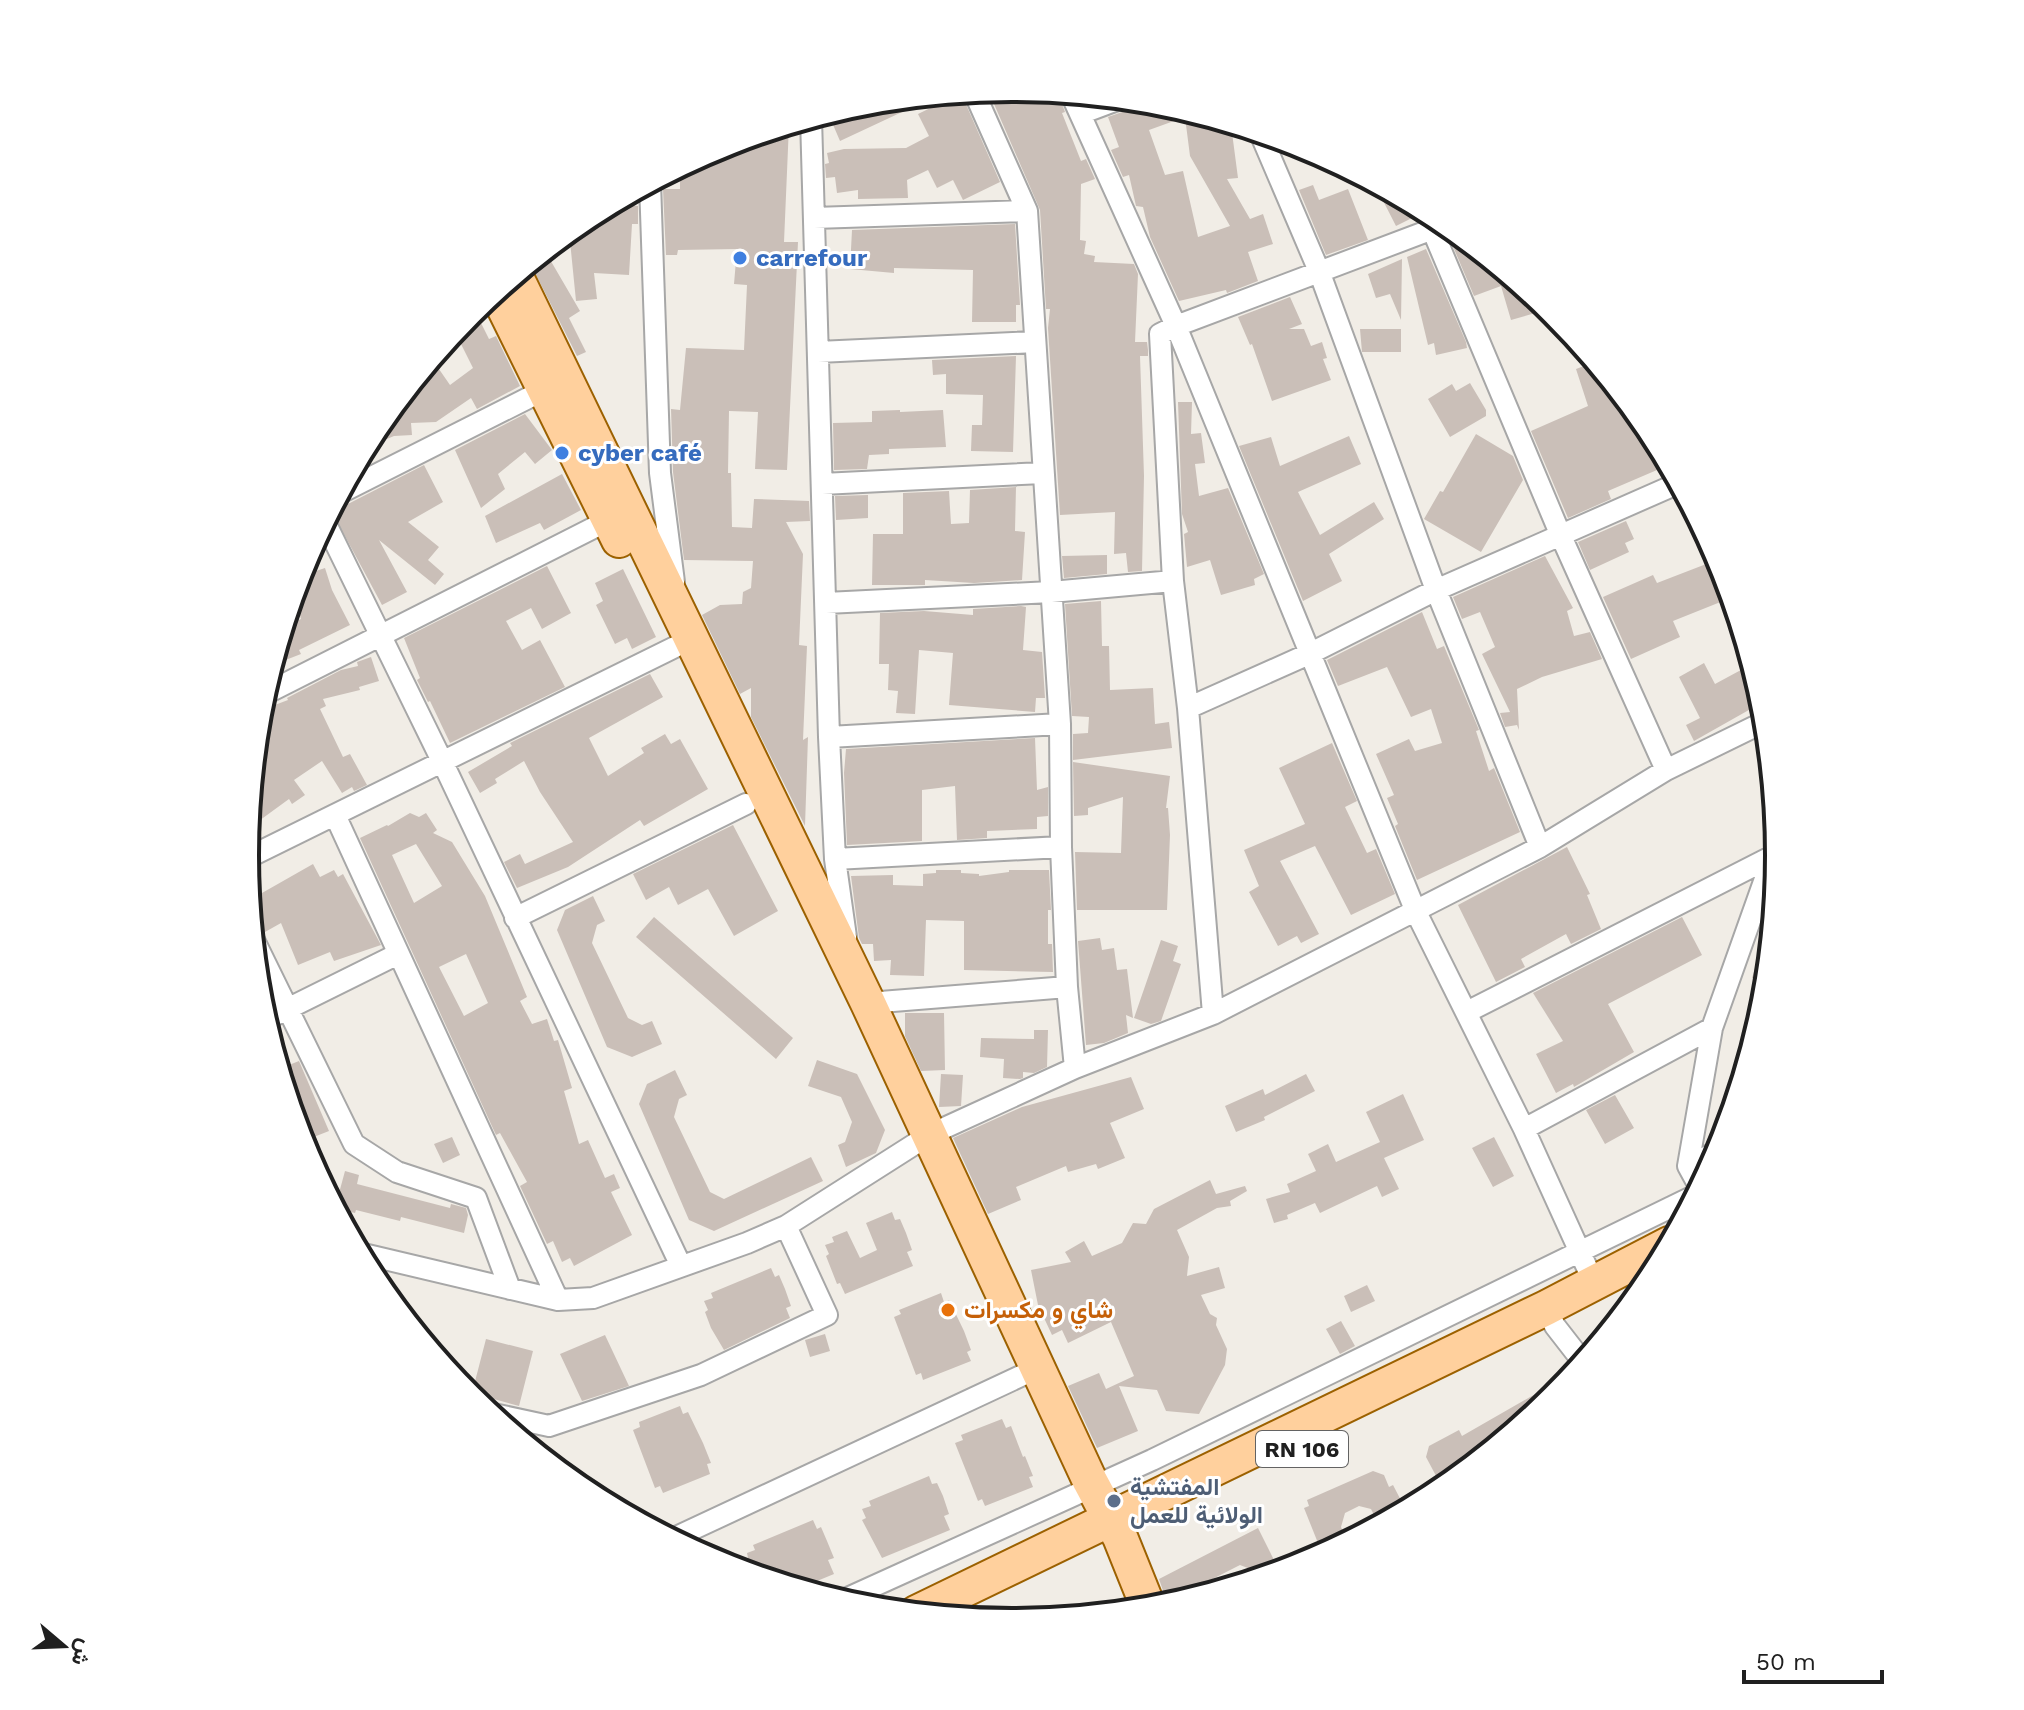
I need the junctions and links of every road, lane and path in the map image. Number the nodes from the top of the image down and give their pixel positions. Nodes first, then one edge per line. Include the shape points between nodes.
1 (979, 103) edge
2 (1076, 105) edge
3 (1099, 107) edge
4 (1080, 114) junction
5 (811, 130) edge
6 (1270, 148) edge
7 (650, 195) edge
8 (1027, 211) junction
9 (814, 218) junction
10 (1430, 229) edge
11 (1444, 239) edge
12 (1319, 271) junction
13 (520, 286) edge
14 (502, 303) edge
15 (1176, 326) junction
16 (1035, 342) junction
17 (818, 352) junction
18 (544, 390) junction
19 (1043, 473) junction
20 (822, 484) junction
21 (357, 485) edge
22 (1669, 488) edge
23 (609, 520) junction
24 (331, 535) edge
25 (1561, 536) junction
26 (1173, 581) junction
27 (1436, 590) junction
28 (1051, 592) junction
29 (826, 603) junction
30 (677, 605) junction
31 (381, 636) junction
32 (675, 647) junction
33 (1311, 653) junction
34 (278, 687) edge
35 (1188, 708) junction
36 (1060, 724) junction
37 (1754, 727) edge
38 (829, 737) junction
39 (443, 763) junction
40 (1666, 770) junction
41 (746, 804) junction
42 (335, 815) junction
43 (1061, 847) junction
44 (1540, 847) junction
45 (259, 852) edge
46 (1765, 854) edge
47 (835, 859) junction
48 (1764, 878) edge
49 (1416, 912) junction
50 (515, 918) junction
51 (398, 954) junction
52 (267, 967) edge
53 (850, 967) junction
54 (1067, 987) junction
55 (868, 1003) junction
56 (288, 1009) junction
57 (1467, 1012) junction
58 (1213, 1014) junction
59 (276, 1015) edge
60 (1712, 1028) junction
61 (1075, 1068) junction
62 (1524, 1129) junction
63 (921, 1140) junction
64 (1700, 1160) edge
65 (1688, 1166) junction
66 (1693, 1175) edge
67 (1679, 1203) edge
68 (786, 1226) junction
69 (1579, 1250) junction
70 (1650, 1254) edge
71 (376, 1257) edge
72 (681, 1266) junction
73 (1594, 1283) junction
74 (1627, 1288) edge
75 (510, 1289) junction
76 (558, 1300) junction
77 (1551, 1317) junction
78 (1576, 1353) edge
79 (1030, 1372) junction
80 (513, 1418) edge
81 (1086, 1490) junction
82 (1108, 1532) junction
83 (685, 1533) edge
84 (859, 1593) edge
85 (1143, 1597) edge
86 (938, 1604) edge
87 (970, 1606) edge

1 - 8 street
2 - 4 street
3 - 4 street
4 - 15 street
5 - 9 street
6 - 12 street
7 - 30 street via 660,473
8 - 9 street
8 - 16 street
9 - 17 street
10 - 12 street
11 - 25 street
12 - 15 street
12 - 27 street
13 - 30 main road
14 - 18 main road
15 - 26 street via 1160,334
15 - 33 street
16 - 17 street
16 - 19 street
17 - 20 street
18 - 21 street
18 - 23 main road
19 - 20 street
19 - 28 street
20 - 29 street
22 - 25 street
23 - 31 street
23 - 32 main road
24 - 31 street
25 - 27 street
25 - 40 street
26 - 28 street
26 - 35 street
27 - 33 street
27 - 44 street
28 - 29 street
28 - 36 street
29 - 38 street
30 - 53 main road
31 - 34 street
31 - 39 street
32 - 39 street
32 - 41 main road
33 - 35 street
33 - 49 street
35 - 58 street
36 - 38 street
36 - 43 street
37 - 40 street
38 - 47 street
39 - 42 street
39 - 50 street
40 - 44 street
41 - 50 street
41 - 63 main road
42 - 45 street
42 - 51 street
43 - 47 street
43 - 54 street
44 - 49 street
46 - 57 street
47 - 53 street
48 - 60 street
49 - 57 street
49 - 58 street
50 - 72 street
51 - 56 street
51 - 76 street
52 - 56 street
53 - 55 main road
54 - 55 street
54 - 61 street
55 - 63 main road
56 - 59 street
56 - 75 street via 354,1144 397,1172 476,1198
57 - 62 street
58 - 61 street
60 - 62 street
60 - 65 street
61 - 63 street
62 - 69 street
63 - 68 street
63 - 79 main road
64 - 65 street
65 - 66 street
67 - 69 street
68 - 72 street
68 - 80 street via 827,1315 701,1375 549,1426
69 - 73 street
69 - 81 street
70 - 73 main road
71 - 75 street
72 - 76 street via 593,1298
73 - 77 main road
74 - 77 main road, RN 106
75 - 76 street
77 - 78 street
77 - 82 main road, RN 106
79 - 81 main road
79 - 83 street
81 - 82 main road
81 - 84 street
82 - 85 main road
82 - 86 main road, RN 106
82 - 87 main road, RN 106

